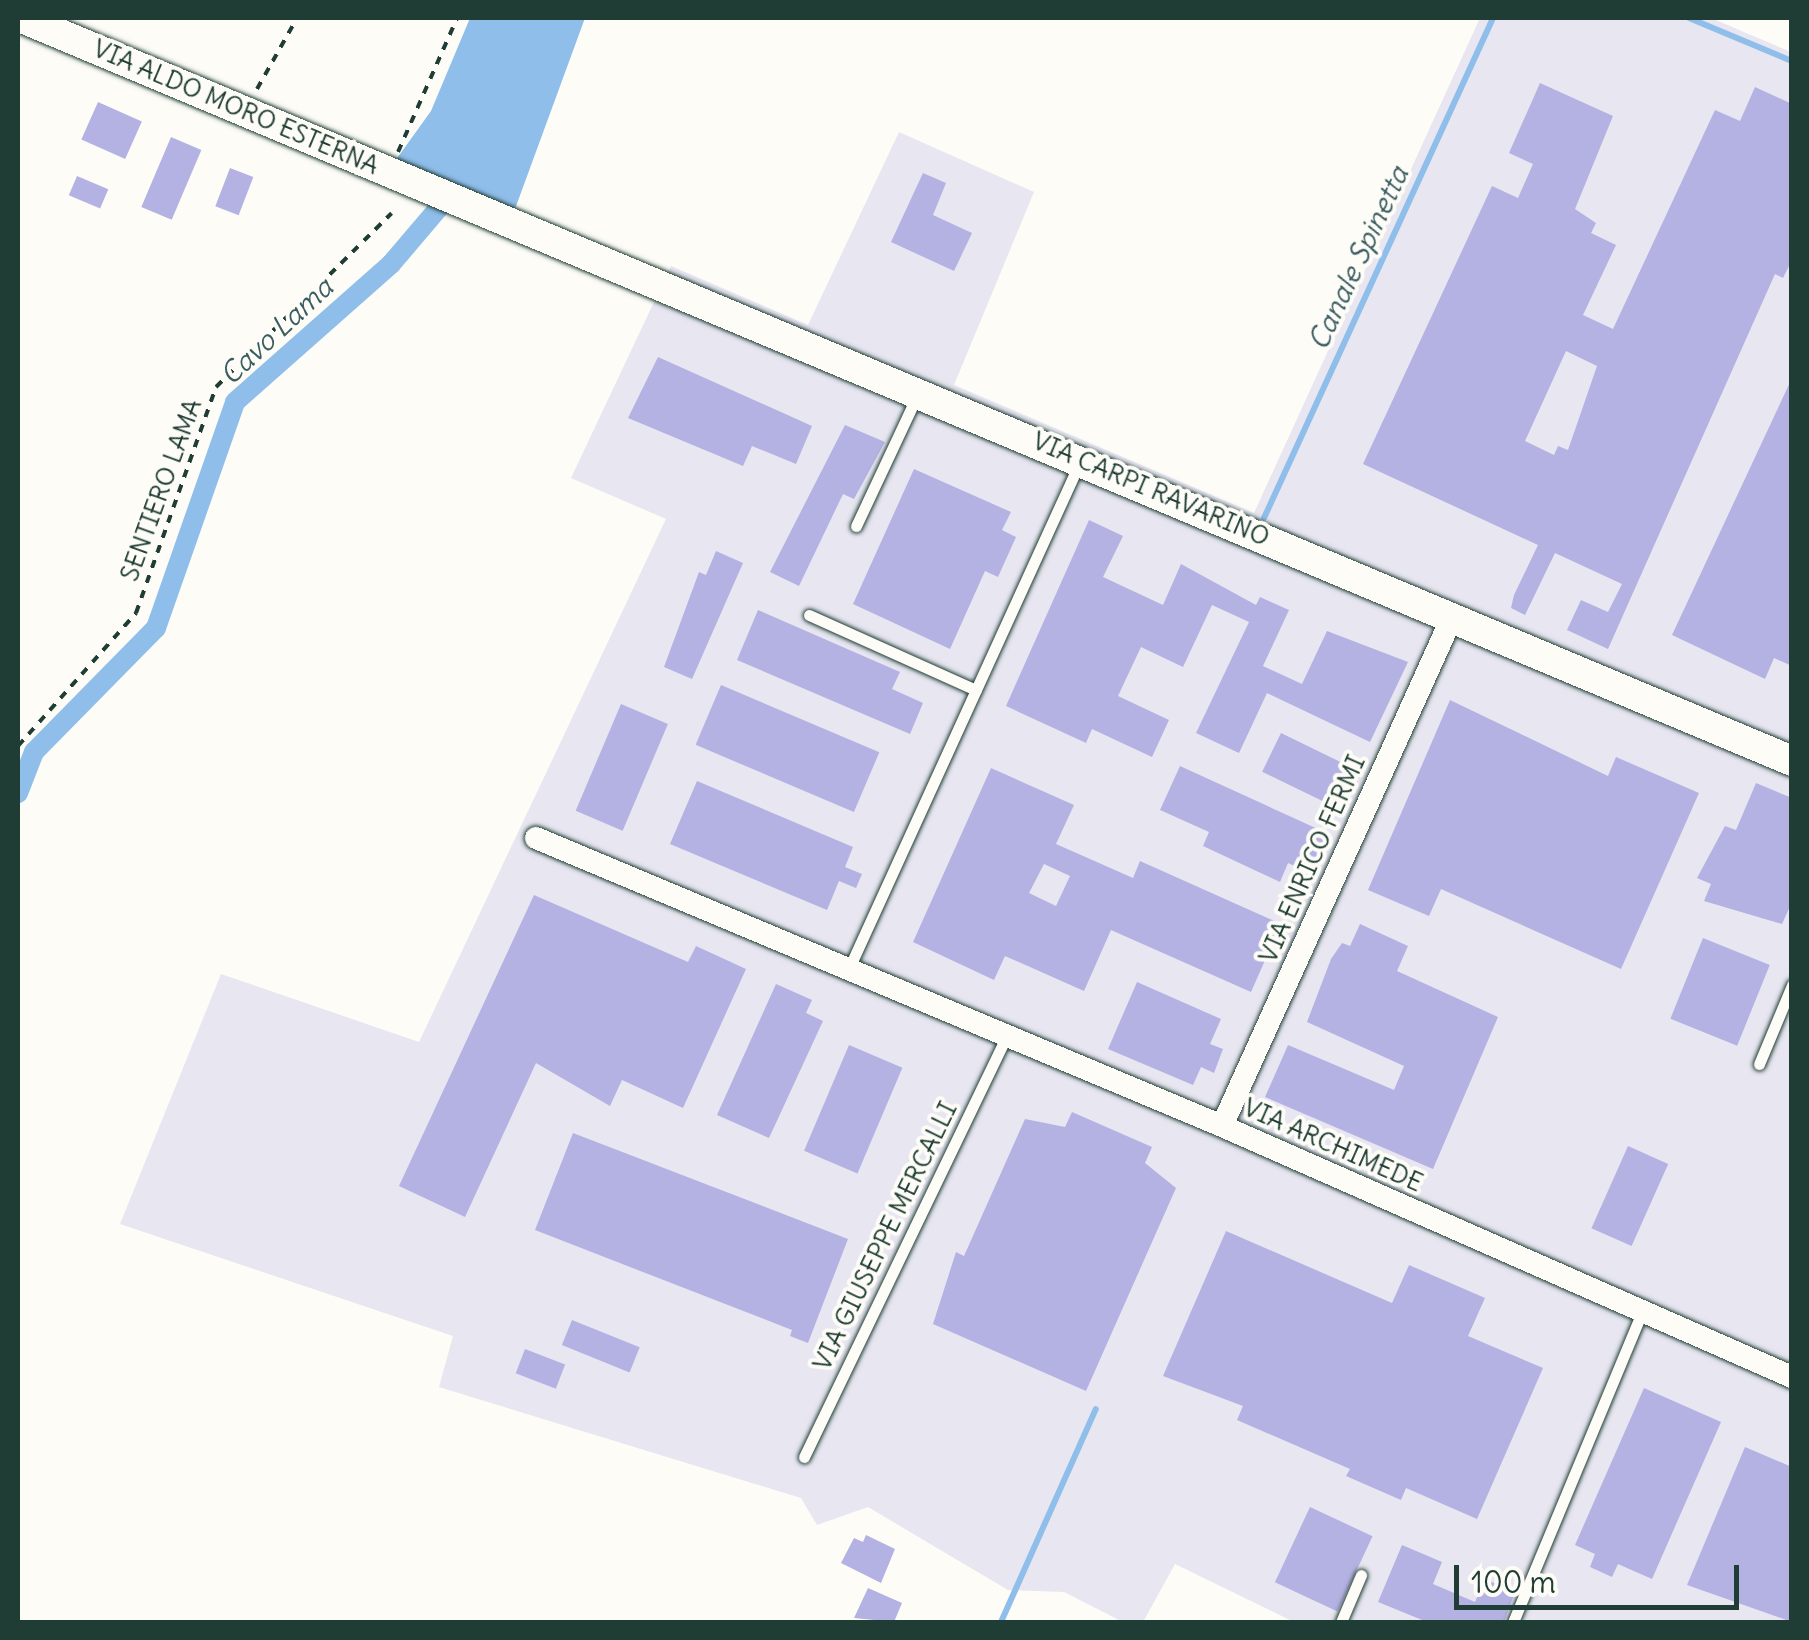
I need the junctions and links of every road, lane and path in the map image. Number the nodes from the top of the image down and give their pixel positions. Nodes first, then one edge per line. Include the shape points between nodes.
1 (22, 18) edge
2 (296, 18) edge
3 (457, 18) edge
4 (245, 111) junction
5 (394, 168) junction
6 (392, 214) dead end
7 (509, 221) joint
8 (919, 392) junction
9 (1081, 460) junction
10 (856, 526) dead end
11 (809, 615) dead end
12 (1452, 615) junction
13 (976, 690) junction
14 (18, 746) edge
15 (1792, 760) edge
16 (536, 838) dead end
17 (850, 966) junction
18 (1792, 986) edge
19 (1007, 1035) junction
20 (1758, 1064) dead end
21 (1222, 1126) junction
22 (1642, 1312) junction
23 (1792, 1377) edge
24 (804, 1457) dead end
25 (1361, 1575) dead end
26 (1341, 1622) edge
27 (1513, 1622) edge

1 - 4 main road, VIA ALDO MORO ESTERNA
2 - 4 path
3 - 5 path
4 - 5 main road, VIA ALDO MORO ESTERNA
5 - 7 main road, VIA ALDO MORO ESTERNA
6 - 14 path, SENTIERO LAMA via 216,388 136,613
7 - 8 main road, VIA CARPI RAVARINO
8 - 9 main road, VIA CARPI RAVARINO
8 - 10 lane
9 - 12 main road, VIA CARPI RAVARINO
9 - 13 lane
11 - 13 lane
12 - 15 main road, VIA CARPI RAVARINO
12 - 21 street, VIA ENRICO FERMI
13 - 17 lane
16 - 17 street, VIA ARCHIMEDE
17 - 19 street, VIA ARCHIMEDE
18 - 20 lane
19 - 21 street, VIA ARCHIMEDE
19 - 24 lane, VIA GIUSEPPE MERCALLI
21 - 22 street, VIA ARCHIMEDE
22 - 23 street, VIA ARCHIMEDE
22 - 27 lane
25 - 26 lane

